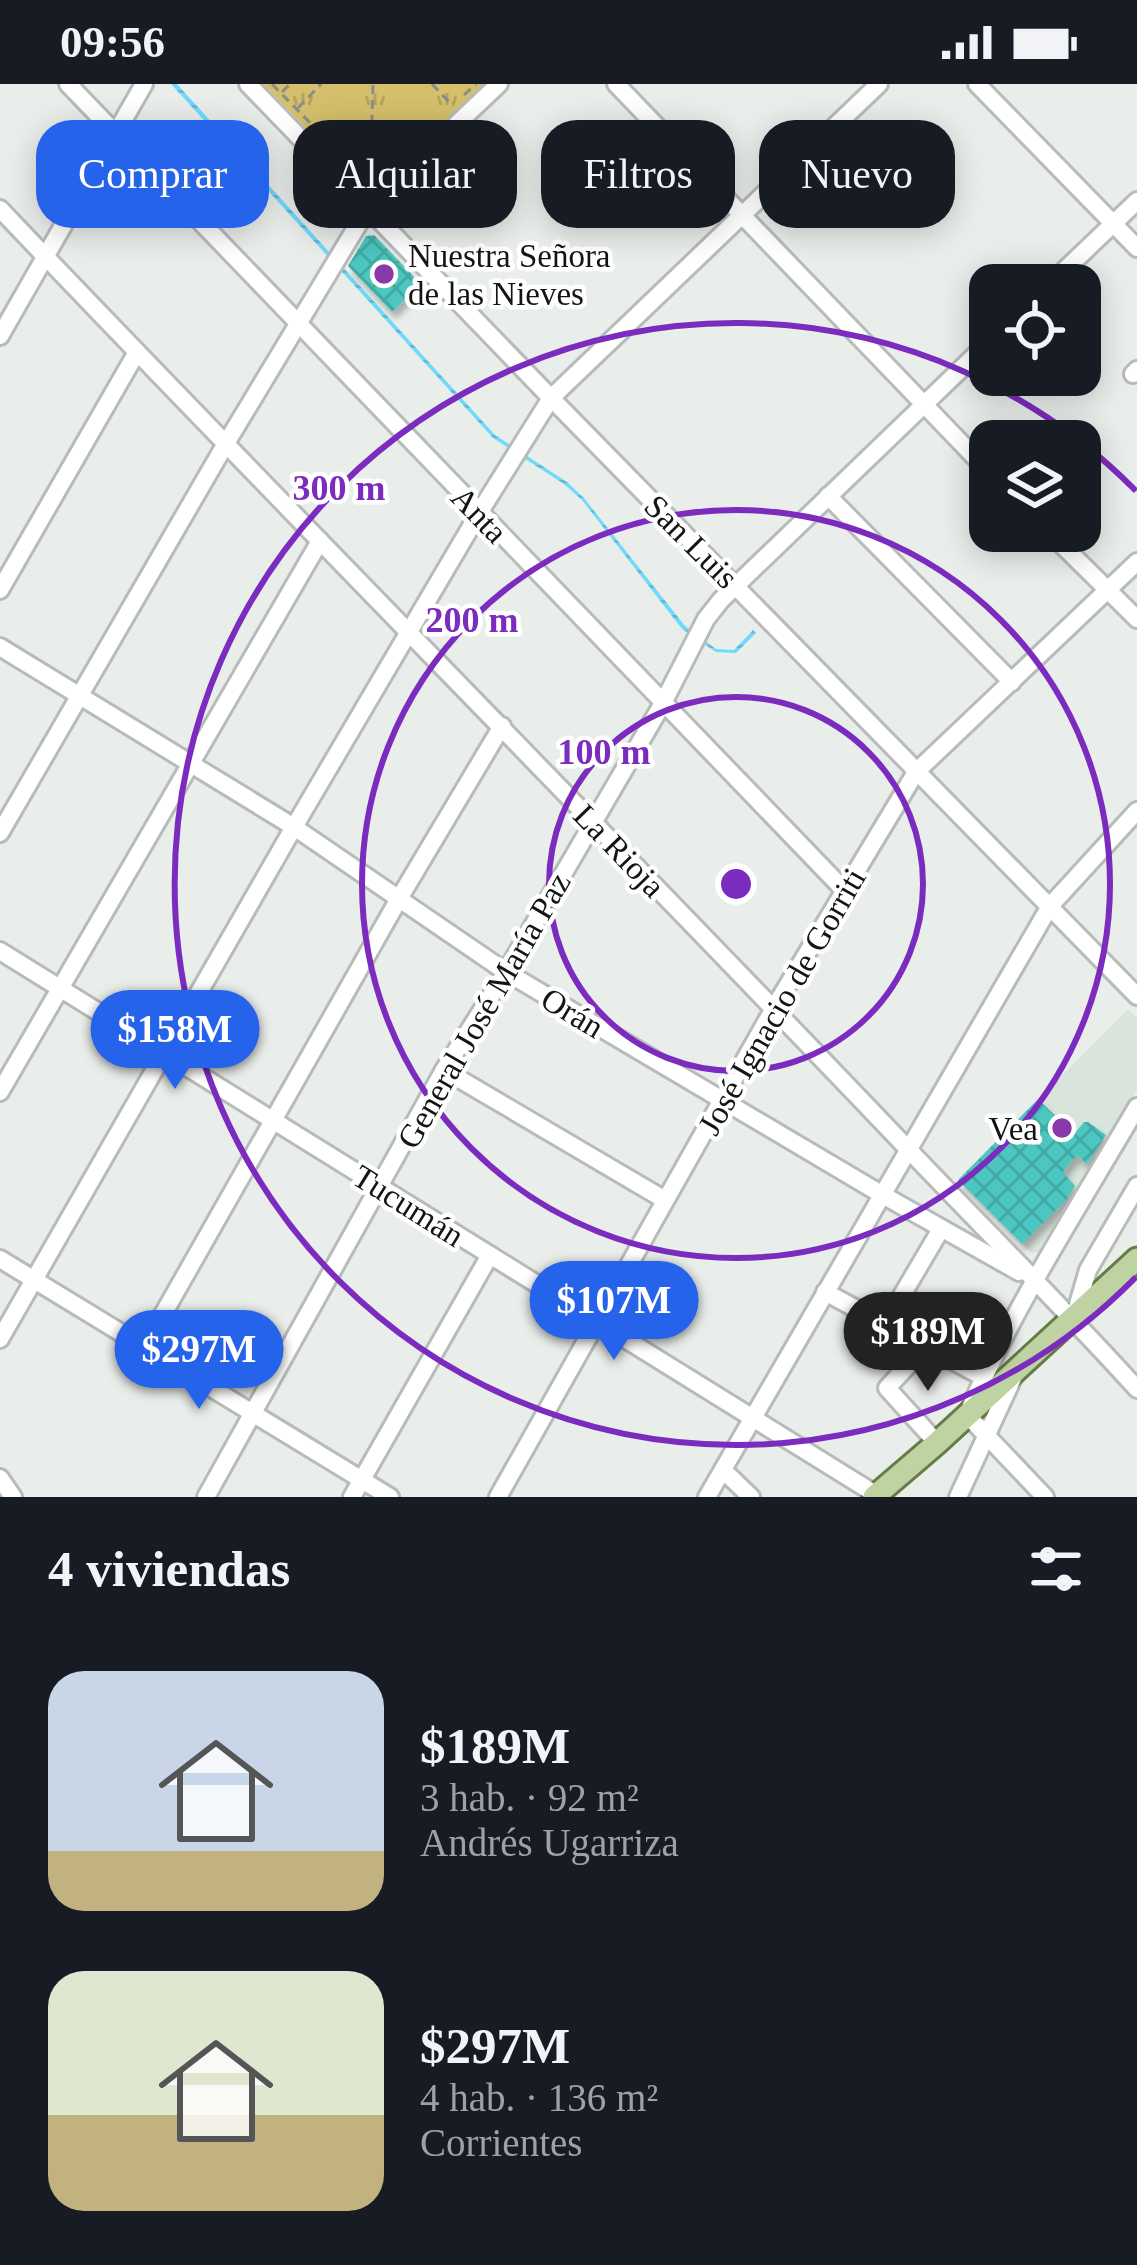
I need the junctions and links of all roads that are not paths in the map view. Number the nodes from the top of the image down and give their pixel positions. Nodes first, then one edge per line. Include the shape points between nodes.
1 (68, 84) edge
2 (144, 84) edge
3 (248, 84) edge
4 (499, 84) edge
5 (616, 84) edge
6 (879, 84) edge
7 (976, 84) edge
8 (103, 120) edge
9 (122, 120) edge
10 (461, 120) edge
11 (293, 130) edge
12 (1137, 201) edge
13 (0, 209) edge
14 (742, 215) junction
15 (1113, 224) junction
16 (62, 228) edge
17 (208, 228) edge
18 (356, 228) edge
19 (387, 228) edge
20 (1137, 248) edge
21 (46, 258) junction
22 (1071, 264) edge
23 (300, 323) junction
24 (0, 336) edge
25 (137, 352) junction
26 (969, 360) edge
27 (551, 398) junction
28 (922, 405) junction
29 (225, 445) junction
30 (969, 452) edge
31 (828, 496) junction
32 (478, 513) junction
33 (320, 541) junction
34 (1069, 552) edge
35 (1137, 562) edge
36 (736, 585) junction
37 (0, 590) edge
38 (1107, 590) junction
39 (1137, 619) edge
40 (410, 632) junction
41 (0, 647) edge
42 (1012, 682) junction
43 (79, 695) junction
44 (663, 703) junction
45 (502, 726) junction
46 (190, 762) junction
47 (916, 772) junction
48 (1137, 811) edge
49 (592, 822) junction
50 (294, 827) junction
51 (0, 833) edge
52 (844, 890) junction
53 (400, 897) junction
54 (1050, 906) junction
55 (0, 950) edge
56 (506, 972) junction
57 (60, 988) junction
58 (1137, 996) edge
59 (774, 1008) junction
60 (163, 1054) junction
61 (444, 1070) junction
62 (0, 1092) edge
63 (723, 1101) junction
64 (1137, 1107) edge
65 (272, 1121) junction
66 (908, 1149) junction
67 (1137, 1186) edge
68 (380, 1187) junction
69 (881, 1194) junction
70 (664, 1200) junction
71 (940, 1229) junction
72 (490, 1255) junction
73 (0, 1259) edge
74 (1137, 1259) edge
75 (35, 1280) junction
76 (1036, 1281) junction
77 (825, 1292) junction
78 (1073, 1318) junction
79 (597, 1322) junction
80 (885, 1324) junction
81 (0, 1339) edge
82 (145, 1346) junction
83 (926, 1346) junction
84 (1017, 1370) junction
85 (983, 1378) junction
86 (1137, 1389) edge
87 (253, 1415) junction
88 (967, 1415) junction
89 (753, 1419) junction
90 (988, 1435) junction
91 (937, 1443) junction
92 (723, 1470) junction
93 (0, 1478) edge
94 (357, 1489) edge
95 (877, 1496) edge
96 (13, 1497) edge
97 (206, 1497) edge
98 (389, 1497) edge
99 (498, 1497) edge
100 (707, 1497) edge
101 (751, 1497) edge
102 (958, 1497) edge
103 (1045, 1497) edge

1 - 8 street, Anta
2 - 9 street
3 - 11 street, San Luis
4 - 10 street
5 - 14 street
6 - 14 street
7 - 15 street
12 - 15 street
13 - 21 street, La Rioja
14 - 27 street
14 - 28 street
15 - 20 street
15 - 22 street
16 - 21 street
17 - 23 street, Anta
18 - 23 street
19 - 27 street, San Luis
21 - 24 street
21 - 25 street, La Rioja
23 - 29 street
23 - 32 street, Anta
25 - 29 street, La Rioja
25 - 37 street
26 - 28 street, General José María Paz
27 - 32 street
27 - 36 street, San Luis
28 - 30 street
28 - 31 street, General José María Paz
29 - 33 street, La Rioja
29 - 43 street
31 - 36 street, General José María Paz
31 - 42 street
32 - 40 street
32 - 44 street, Anta
33 - 40 street, La Rioja
33 - 46 street
34 - 38 street
35 - 38 street, José Ignacio de Gorriti
36 - 44 street, General José María Paz via 706,619
36 - 47 street, San Luis
38 - 39 street
38 - 42 street, José Ignacio de Gorriti
40 - 45 street, La Rioja
40 - 50 street
41 - 43 street, Orán
42 - 47 street, José Ignacio de Gorriti
43 - 46 street, Orán
43 - 51 street
44 - 49 street, General José María Paz
44 - 52 street, Anta
45 - 49 street, La Rioja
45 - 53 street
46 - 50 street, Orán
46 - 57 street
47 - 52 street, José Ignacio de Gorriti
47 - 54 street, San Luis
48 - 54 street
49 - 56 street, General José María Paz
49 - 59 street, La Rioja
50 - 53 street, Orán
50 - 60 street
52 - 59 street, José Ignacio de Gorriti
53 - 56 street, Orán
53 - 65 street
54 - 58 street, San Luis
54 - 66 street
55 - 57 street, Tucumán
56 - 61 street, General José María Paz
56 - 63 street, Orán
57 - 60 street, Tucumán
57 - 62 street
59 - 63 street, José Ignacio de Gorriti
59 - 66 street, La Rioja
60 - 65 street, Tucumán
60 - 75 street
61 - 68 street, General José María Paz
61 - 70 street
63 - 69 street, Orán
63 - 70 street, José Ignacio de Gorriti
64 - 76 street
65 - 68 street, Tucumán
65 - 82 street
66 - 69 street
66 - 76 street, La Rioja
67 - 78 street via 1088,1270
68 - 72 street, Tucumán
68 - 87 street, General José María Paz
69 - 71 street, Orán
69 - 77 street
70 - 79 street, José Ignacio de Gorriti
71 - 76 street, Orán
71 - 80 street
72 - 79 street, Tucumán
72 - 94 street
73 - 75 street
74 - 78 main road
75 - 81 street
75 - 82 street
76 - 78 street, La Rioja
76 - 85 street
77 - 80 street
77 - 89 street
78 - 84 main road
78 - 86 street, La Rioja
79 - 89 street, Tucumán
79 - 99 street, José Ignacio de Gorriti
80 - 83 street
82 - 87 street
83 - 85 street
83 - 91 street via 887,1388
84 - 88 main road
84 - 90 street
85 - 88 street
87 - 94 street
87 - 97 street, General José María Paz
88 - 90 street
88 - 91 main road
89 - 92 street
89 - 95 street, Tucumán
90 - 102 street
90 - 103 street
91 - 95 main road
92 - 100 street
92 - 101 street
93 - 96 street
94 - 98 street

